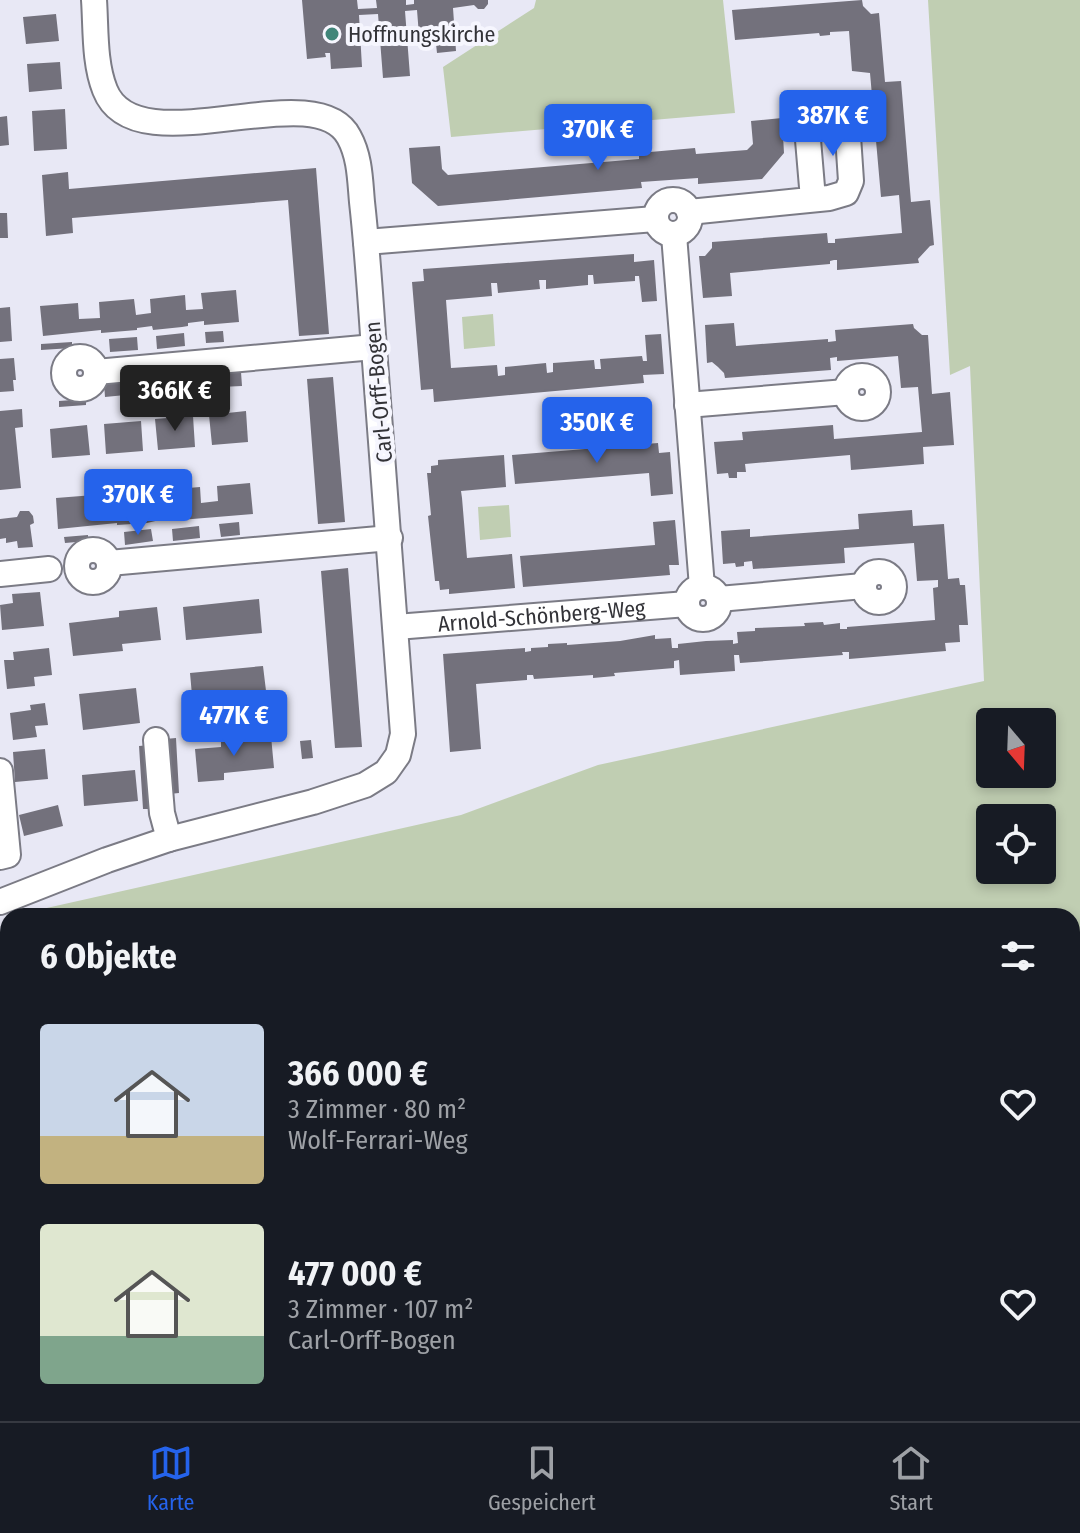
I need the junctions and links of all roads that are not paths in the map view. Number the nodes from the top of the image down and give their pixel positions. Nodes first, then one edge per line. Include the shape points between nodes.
1 (94, 0) edge
2 (813, 199) dead end
3 (689, 212) junction
4 (655, 219) junction
5 (674, 235) junction
6 (366, 242) junction
7 (374, 347) junction
8 (96, 372) dead end
9 (846, 392) dead end
10 (687, 405) junction
11 (390, 538) junction
12 (109, 563) dead end
13 (49, 569) dead end
14 (0, 574) edge
15 (863, 586) dead end
16 (702, 597) junction
17 (396, 627) junction
18 (156, 740) dead end
19 (0, 771) edge
20 (169, 839) junction
21 (4, 856) edge
22 (0, 902) edge

1 - 6 street, Carl-Orff-Bogen via 105,92 116,108 136,120 166,123 287,114 325,117 337,124 348,134 357,156
2 - 3 street
3 - 4 street via 672,200 658,208
3 - 5 street via 687,227
4 - 5 street via 664,233
4 - 6 street
5 - 10 street
6 - 7 street, Carl-Orff-Bogen
7 - 8 street
7 - 11 street, Carl-Orff-Bogen
9 - 10 street
10 - 16 street
11 - 12 street
11 - 17 street, Carl-Orff-Bogen
13 - 14 street
15 - 16 street, Arnold-Schönberg-Weg
16 - 17 street, Arnold-Schönberg-Weg
17 - 20 street, Carl-Orff-Bogen via 403,734 398,755 386,772 365,785 313,802
18 - 20 street
19 - 21 street
20 - 22 street, Carl-Orff-Bogen

